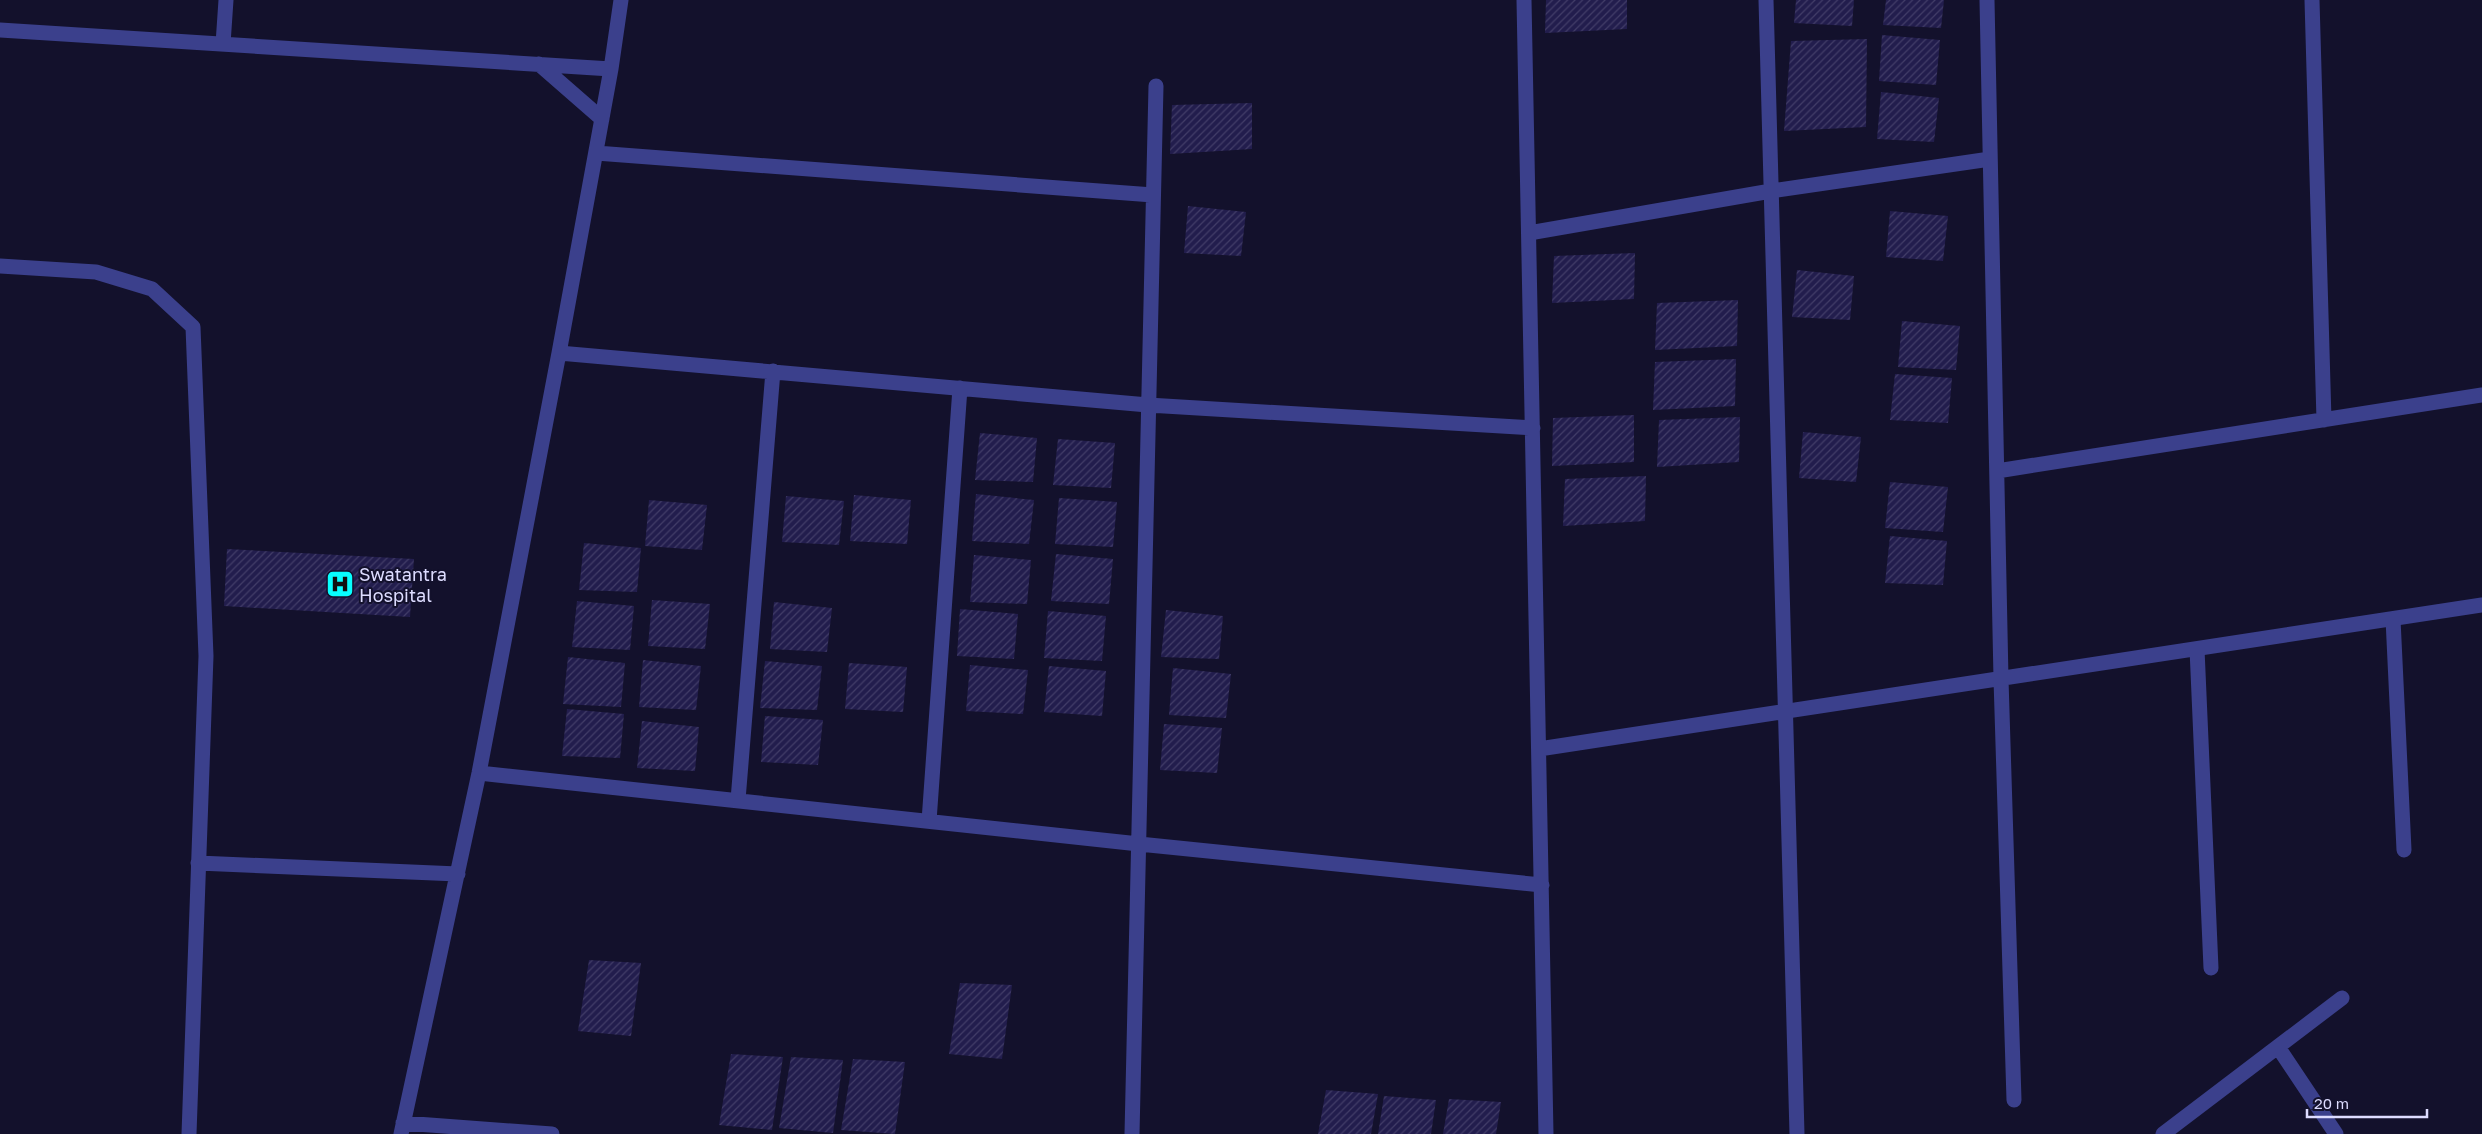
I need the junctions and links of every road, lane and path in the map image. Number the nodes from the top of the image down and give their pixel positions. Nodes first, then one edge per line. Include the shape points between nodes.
1 (226, 0) edge
2 (621, 0) edge
3 (1524, 0) edge
4 (1766, 0) edge
5 (1987, 0) edge
6 (2312, 0) edge
7 (0, 30) edge
8 (224, 44) junction
9 (539, 64) junction
10 (611, 69) junction
11 (1156, 86) dead end
12 (602, 119) junction
13 (596, 153) junction
14 (1990, 159) junction
15 (1771, 191) junction
16 (1153, 195) junction
17 (1529, 233) junction
18 (0, 266) edge
19 (559, 352) junction
20 (773, 371) junction
21 (960, 388) junction
22 (2482, 395) edge
23 (1148, 405) junction
24 (2324, 420) junction
25 (1533, 428) junction
26 (1997, 471) junction
27 (2482, 605) edge
28 (2392, 619) junction
29 (2197, 649) junction
30 (2001, 679) junction
31 (1784, 712) junction
32 (1539, 749) junction
33 (479, 773) junction
34 (738, 800) junction
35 (929, 821) junction
36 (1139, 844) junction
37 (2404, 850) dead end
38 (198, 863) junction
39 (458, 874) junction
40 (1542, 885) junction
41 (2211, 968) dead end
42 (2342, 998) dead end
43 (2278, 1047) junction
44 (2014, 1100) dead end
45 (402, 1128) edge
46 (189, 1134) edge
47 (552, 1134) edge
48 (1132, 1134) edge
49 (1546, 1134) edge
50 (1796, 1134) edge
51 (2163, 1134) edge
52 (2336, 1134) edge

1 - 8 street
2 - 10 street
3 - 17 street
4 - 15 street
5 - 14 street
6 - 24 street
7 - 8 street
8 - 9 street
9 - 10 street
9 - 12 street
10 - 12 street
11 - 16 street
12 - 13 street
13 - 16 street
13 - 19 street
14 - 15 street
14 - 26 street
15 - 17 street
15 - 31 street
16 - 23 street
17 - 25 street
18 - 38 street via 96,272 143,286 152,289 193,327 206,656
19 - 20 street
19 - 33 street
20 - 21 street
20 - 34 street
21 - 23 street
21 - 35 street
22 - 24 street
23 - 25 street
23 - 36 street
24 - 26 street
25 - 32 street
26 - 30 street
27 - 28 street
28 - 29 street
28 - 37 street
29 - 30 street
29 - 41 street
30 - 31 street
30 - 44 street
31 - 32 street
31 - 50 street
32 - 40 street
33 - 34 street
33 - 39 street
34 - 35 street
35 - 36 street
36 - 40 street
36 - 48 street
38 - 39 street
38 - 46 street
39 - 45 street
40 - 49 street
42 - 43 street
43 - 51 street
43 - 52 street
45 - 47 street

